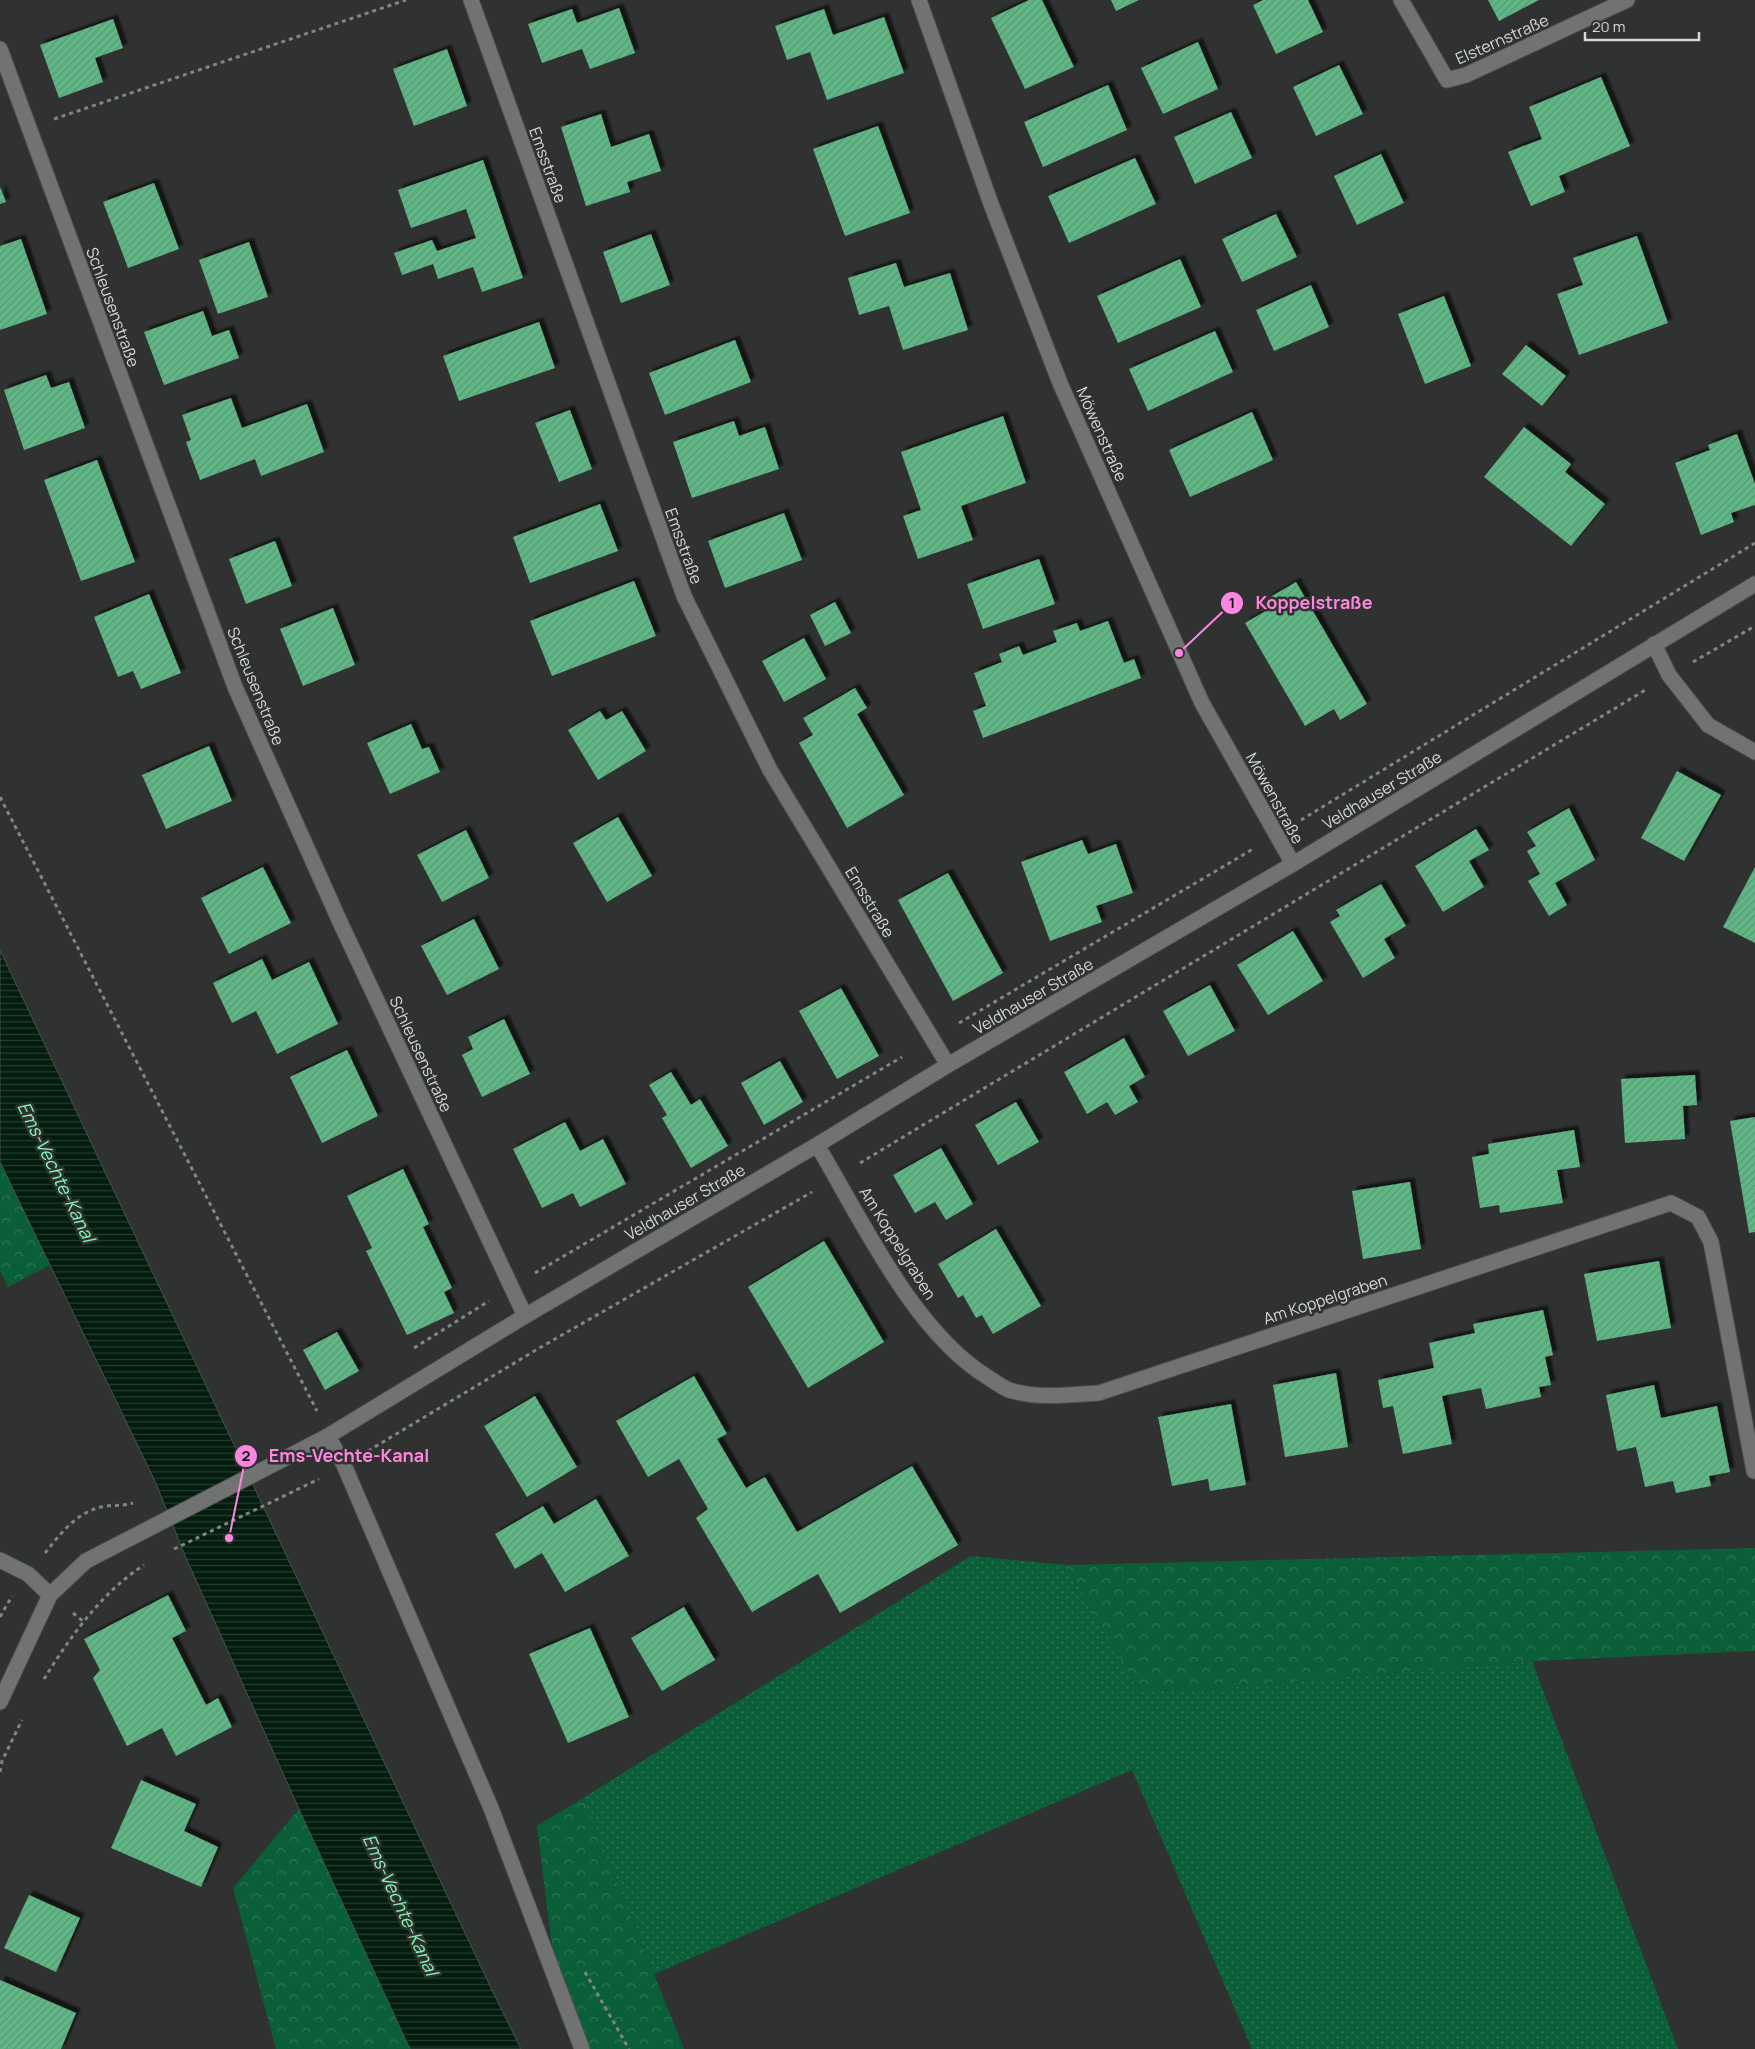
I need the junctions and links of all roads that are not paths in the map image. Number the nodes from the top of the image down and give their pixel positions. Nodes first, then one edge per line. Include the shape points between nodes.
1 (471, 0) edge
2 (920, 0) edge
3 (1401, 0) edge
4 (1627, 0) edge
5 (0, 49) edge
6 (1755, 584) edge
7 (1654, 644) junction
8 (1755, 752) edge
9 (1293, 864) junction
10 (948, 1065) junction
11 (818, 1145) junction
12 (525, 1316) junction
13 (328, 1436) junction
14 (1754, 1471) dead end
15 (0, 1560) edge
16 (50, 1595) junction
17 (0, 1702) edge
18 (582, 2049) edge

1 - 10 street, Emsstraße via 684,596 770,770
2 - 9 street, Möwenstraße via 991,204 1060,383 1202,703
3 - 4 street, Elsternstraße via 1447,80 1466,75
5 - 12 street, Schleusenstraße via 235,687 340,922
6 - 7 street, Veldhauser Straße
7 - 8 street via 1669,676 1708,724
7 - 9 street, Veldhauser Straße
9 - 10 street, Veldhauser Straße
10 - 11 street, Veldhauser Straße
11 - 12 street, Veldhauser Straße
11 - 14 street, Am Koppelgraben via 902,1288 945,1345 975,1370 1008,1389 1055,1397 1099,1393 1671,1203 1698,1217 1711,1242
12 - 13 street, Veldhauser Straße
13 - 16 street, Veldhauser Straße via 86,1561
13 - 18 street via 344,1465 491,1808
15 - 16 street via 28,1574
16 - 17 street

